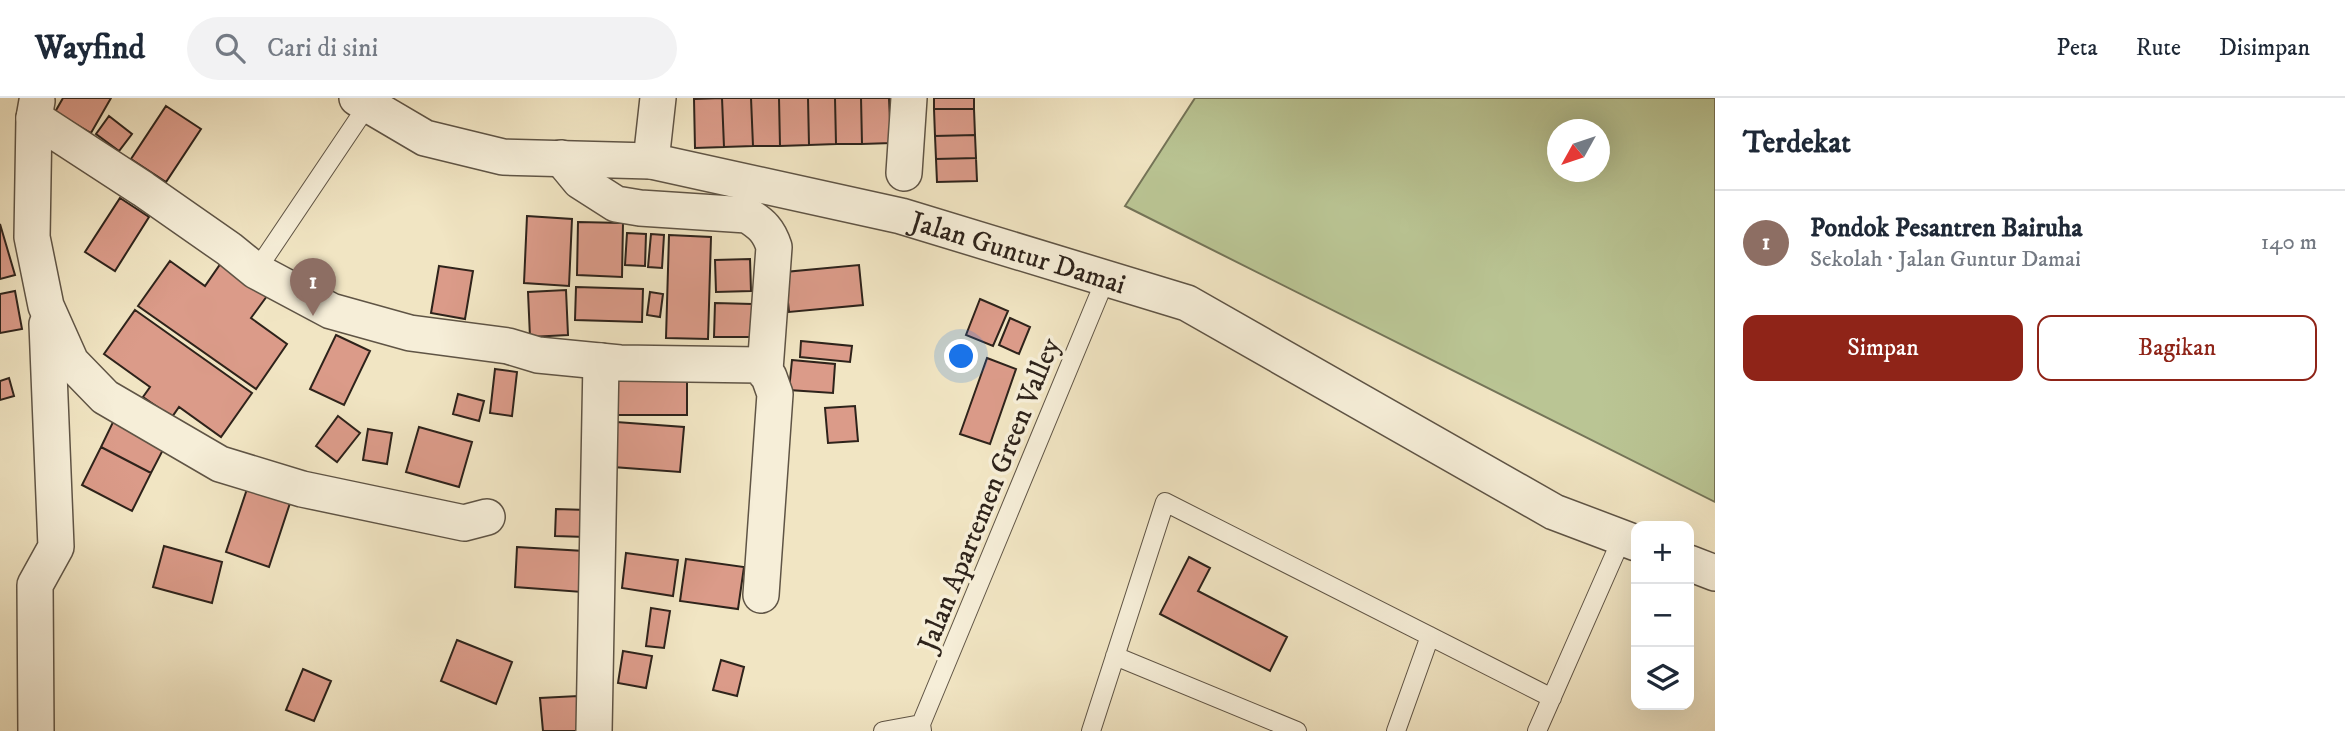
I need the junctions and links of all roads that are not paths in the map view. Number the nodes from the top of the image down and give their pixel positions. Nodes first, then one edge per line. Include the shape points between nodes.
1 (658, 98) edge
2 (909, 98) edge
3 (362, 102) edge
4 (34, 104) edge
5 (561, 158) junction
6 (651, 161) junction
7 (904, 173) dead end
8 (256, 271) junction
9 (1106, 278) junction
10 (46, 306) junction
11 (601, 361) junction
12 (765, 370) junction
13 (487, 517) dead end
14 (1629, 541) edge
15 (1694, 565) edge
16 (1715, 573) edge
17 (761, 595) dead end
18 (1430, 636) junction
19 (1115, 656) junction
20 (1552, 698) junction
21 (921, 728) edge
22 (36, 731) edge
23 (594, 731) edge
24 (883, 731) edge
25 (1091, 731) edge
26 (1297, 731) edge
27 (1396, 731) edge
28 (1536, 731) edge

1 - 6 street
2 - 7 street
3 - 5 street, Jalan Guntur Damai via 425,138 503,157
3 - 8 lane
4 - 8 street
4 - 10 street via 32,237
5 - 6 street, Jalan Guntur Damai
5 - 12 street via 580,181 616,204 747,215 762,223 774,247
6 - 9 street, Jalan Guntur Damai via 901,216
8 - 11 street via 331,311 410,333
9 - 14 street, Jalan Guntur Damai via 1187,303 1554,512
9 - 21 lane, Jalan Apartemen Green Valley
10 - 13 street via 71,362 105,397 220,464 302,489 464,523
10 - 22 street via 56,547 34,585
11 - 12 street via 759,365
11 - 23 street
12 - 17 street via 775,394
14 - 20 lane
15 - 16 street
18 - 19 lane via 1165,502
18 - 20 lane
18 - 27 lane
19 - 25 lane
19 - 26 lane
20 - 28 lane
21 - 24 lane

